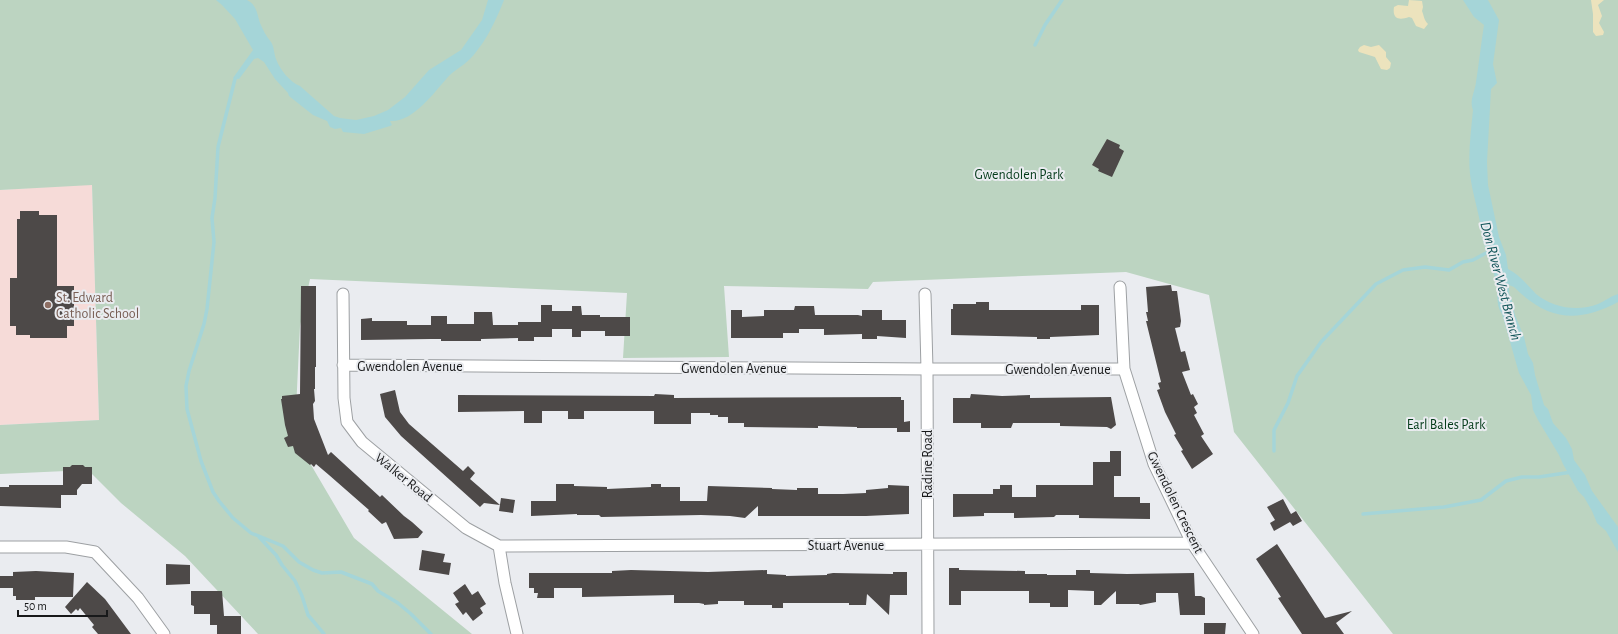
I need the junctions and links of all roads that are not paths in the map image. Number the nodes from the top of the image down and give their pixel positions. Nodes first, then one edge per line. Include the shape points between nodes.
1 (1120, 287) dead end
2 (343, 294) dead end
3 (925, 294) dead end
4 (343, 365) junction
5 (927, 369) junction
6 (1124, 369) junction
7 (1192, 543) junction
8 (928, 545) junction
9 (499, 546) junction
10 (0, 547) edge
11 (164, 634) edge
12 (517, 634) edge
13 (928, 634) edge
14 (1253, 634) edge

1 - 6 street, Gwendolen Crescent
2 - 4 street, Walker Road
3 - 5 street, Radine Road
4 - 5 street, Gwendolen Avenue
4 - 9 street, Walker Road via 346,422 362,442 466,528
5 - 6 street, Gwendolen Avenue
5 - 8 street, Radine Road
6 - 7 street, Gwendolen Crescent via 1154,464
7 - 8 street, Stuart Avenue
7 - 14 street, Gwendolen Crescent
8 - 9 street, Stuart Avenue
8 - 13 street, Radine Road
9 - 12 street
10 - 11 street via 66,547 95,552 138,598

